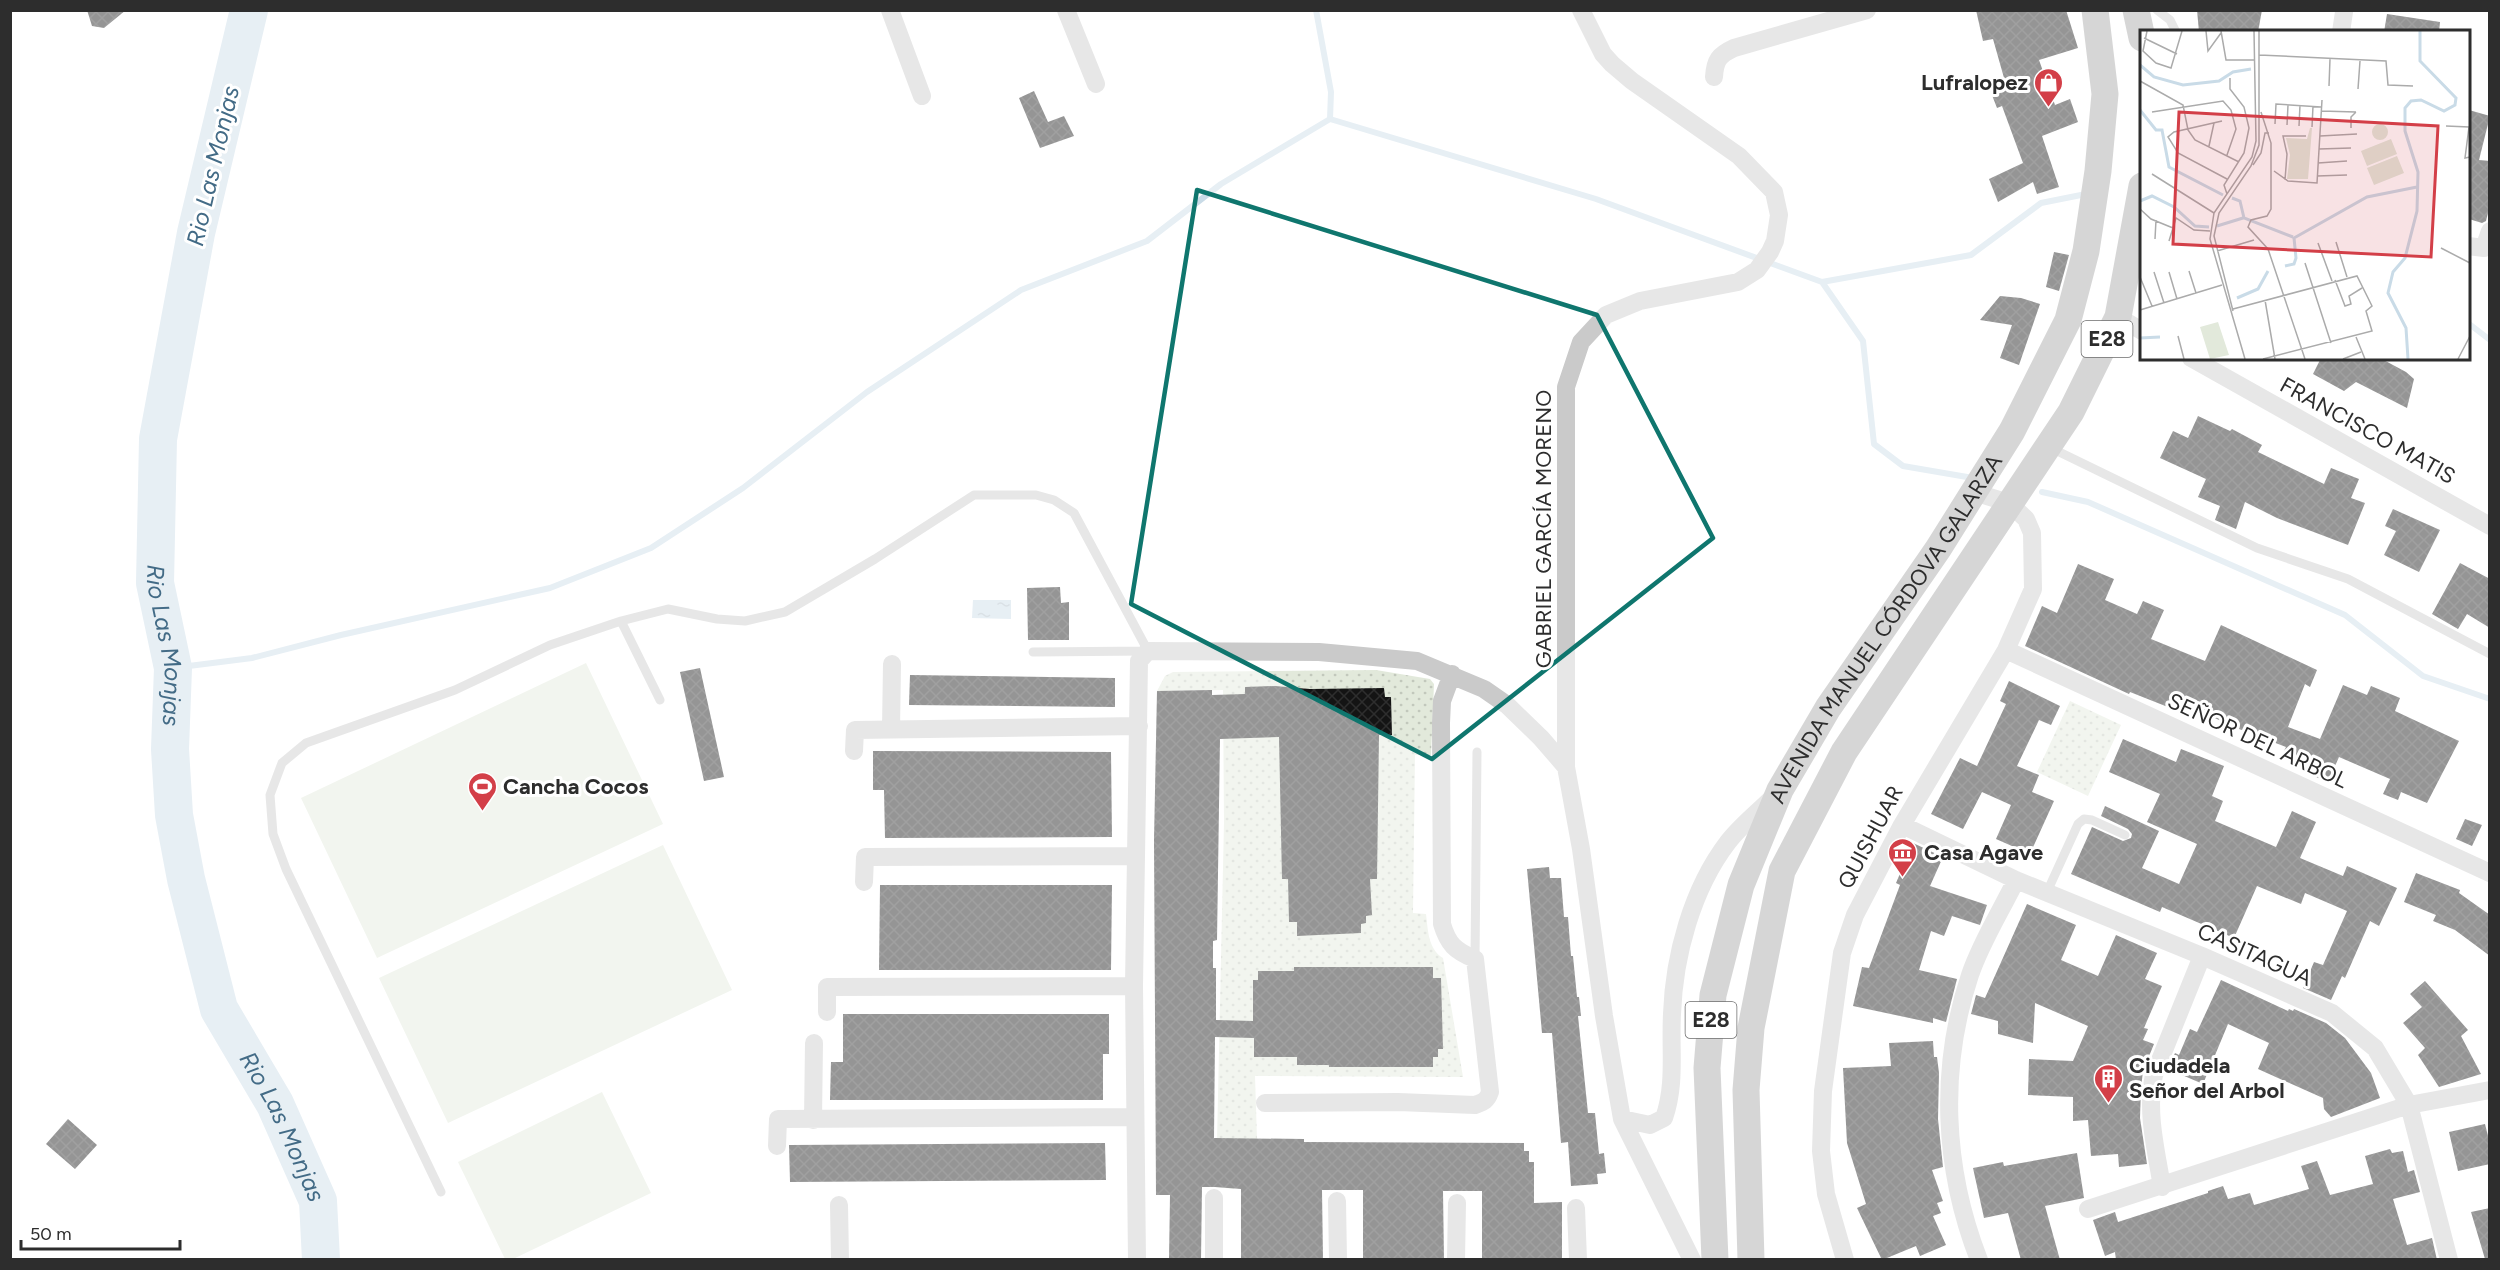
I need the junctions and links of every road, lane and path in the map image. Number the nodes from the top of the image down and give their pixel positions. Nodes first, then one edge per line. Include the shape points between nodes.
1 (890, 10) edge
2 (1066, 10) edge
3 (1581, 10) edge
4 (1867, 10) edge
5 (2095, 10) edge
6 (2136, 10) edge
7 (2157, 10) edge
8 (2344, 12) dead end
9 (2140, 30) edge
10 (2175, 30) edge
11 (2341, 30) edge
12 (1714, 77) dead end
13 (1096, 84) dead end
14 (922, 96) dead end
15 (2140, 211) edge
16 (2490, 231) edge
17 (2470, 246) edge
18 (2137, 248) edge
19 (2118, 317) junction
20 (2140, 330) edge
21 (2195, 360) edge
22 (2049, 447) junction
23 (1974, 492) junction
24 (2009, 504) junction
25 (2490, 526) edge
26 (1938, 549) junction
27 (1966, 570) junction
28 (621, 621) junction
29 (2006, 650) junction
30 (1148, 651) junction
31 (1033, 652) dead end
32 (2490, 654) edge
33 (892, 664) dead end
34 (1452, 674) junction
35 (660, 700) dead end
36 (1138, 726) junction
37 (891, 729) junction
38 (854, 751) dead end
39 (1477, 752) dead end
40 (1566, 767) junction
41 (1780, 790) junction
42 (1902, 825) junction
43 (2125, 835) dead end
44 (1136, 856) junction
45 (2490, 873) edge
46 (2016, 880) junction
47 (864, 882) dead end
48 (2047, 892) junction
49 (2202, 956) junction
50 (1475, 959) junction
51 (1134, 986) junction
52 (827, 1012) dead end
53 (814, 1043) dead end
54 (2490, 1090) edge
55 (1264, 1103) dead end
56 (2409, 1105) junction
57 (1135, 1117) junction
58 (813, 1119) junction
59 (1622, 1119) junction
60 (777, 1146) dead end
61 (2162, 1187) junction
62 (441, 1192) dead end
63 (1214, 1198) dead end
64 (1337, 1201) dead end
65 (1457, 1203) dead end
66 (839, 1205) dead end
67 (1576, 1208) dead end
68 (2088, 1209) dead end
69 (840, 1260) edge
70 (1137, 1260) edge
71 (1214, 1260) edge
72 (1338, 1260) edge
73 (1456, 1260) edge
74 (1578, 1260) edge
75 (1692, 1260) edge
76 (1715, 1260) edge
77 (1751, 1260) edge
78 (1845, 1260) edge
79 (1979, 1260) edge
80 (2449, 1260) edge

1 - 14 street
2 - 13 street
3 - 40 street, GABRIEL GARCÍA MORENO via 1612,64 1739,156 1774,192 1779,215 1770,252 1748,277 1626,306 1606,315 1581,342 1576,354 1566,387
4 - 12 street via 1734,48 1720,55
5 - 23 main road, AVENIDA MANUEL CÓRDOVA GALARZA / E28 via 2105,94 2086,252 2068,320 2012,431
6 - 9 main road
7 - 10 lane
8 - 11 street
15 - 18 main road, AVENIDA MANUEL CÓRDOVA GALARZA / E28
16 - 17 street via 2484,248
18 - 19 main road, AVENIDA MANUEL CÓRDOVA GALARZA / E28
19 - 20 street
19 - 22 main road, AVENIDA MANUEL CÓRDOVA GALARZA / E28
21 - 25 street, FRANCISCO MATIS
22 - 24 main road, AVENIDA MANUEL CÓRDOVA GALARZA / E28
22 - 32 lane via 2257,548 2348,579
23 - 24 street, QUISHUAR
23 - 26 main road, AVENIDA MANUEL CÓRDOVA GALARZA / E28
24 - 27 main road, AVENIDA MANUEL CÓRDOVA GALARZA / E28
24 - 29 street, QUISHUAR via 2026,519 2032,533 2032,589
26 - 27 main road via 1958,553
26 - 41 main road, AVENIDA MANUEL CÓRDOVA GALARZA / E28 via 1828,708
27 - 77 main road, AVENIDA MANUEL CÓRDOVA GALARZA / E28 via 1844,752 1782,871 1750,1028 1746,1090
28 - 30 lane via 668,609 745,621 785,612 974,495 1036,495 1054,500 1074,513
28 - 35 lane
28 - 62 lane via 550,645 455,690 306,743 282,763 270,795 273,834 286,869
29 - 42 street, QUISHUAR
29 - 45 street, SEÑOR DEL ARBOL
30 - 31 lane
30 - 34 street via 1319,652 1418,661
30 - 36 street via 1139,661
33 - 37 street
34 - 40 street via 1507,705
34 - 50 street via 1442,701 1441,723 1442,924 1447,941 1457,952
36 - 37 street
36 - 44 street
37 - 38 street via 855,730
39 - 50 lane
40 - 59 street, GABRIEL GARCÍA MORENO
41 - 59 street via 1728,842 1706,877 1690,918 1673,980 1673,1079 1664,1118 1650,1125
41 - 76 main road, AVENIDA MANUEL CÓRDOVA GALARZA / E28 via 1741,885 1713,995 1707,1068
42 - 46 street, CASITAGUA
42 - 78 street, QUISHUAR via 1855,915 1842,953 1829,1044 1821,1151 1826,1194
43 - 48 lane via 2084,819 2078,824
44 - 47 street via 865,856
44 - 51 street
46 - 48 street, CASITAGUA
46 - 79 street via 1971,972 1954,1032 1950,1138 1958,1193
48 - 49 street, CASITAGUA
49 - 56 street, CASITAGUA via 2332,1014 2376,1048
49 - 61 street via 2149,1095
50 - 55 street via 1490,1092 1486,1101 1475,1105
51 - 52 street via 827,987
51 - 57 street
53 - 58 street
54 - 56 street
56 - 61 street
56 - 80 street, CASITAGUA
57 - 58 street
57 - 70 street
58 - 60 street via 778,1119
59 - 75 street, GABRIEL GARCÍA MORENO
61 - 68 street
63 - 71 street
64 - 72 street
65 - 73 street
66 - 69 street
67 - 74 street

